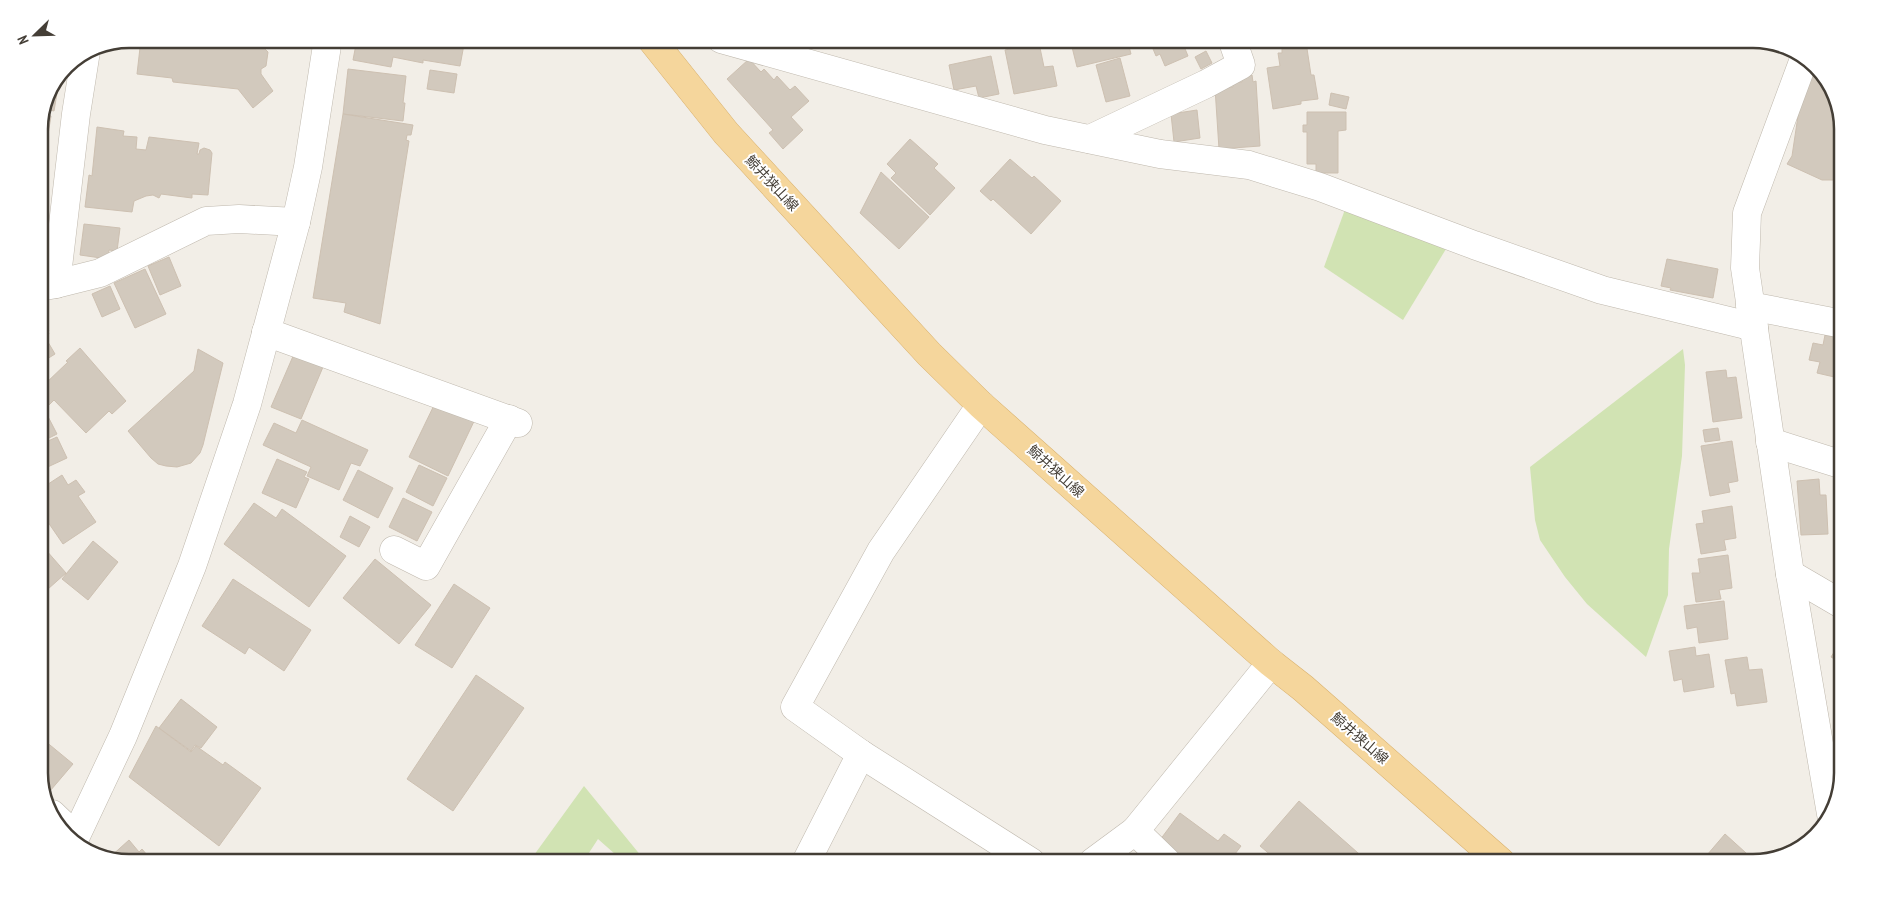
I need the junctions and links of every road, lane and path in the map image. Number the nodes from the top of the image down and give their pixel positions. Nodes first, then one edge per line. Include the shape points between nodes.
1 (327, 48) edge
2 (658, 48) edge
3 (753, 48) edge
4 (1235, 48) edge
5 (84, 61) edge
6 (1802, 64) edge
7 (1090, 139) junction
8 (296, 222) junction
9 (48, 280) edge
10 (48, 286) edge
11 (1752, 316) junction
12 (1834, 323) edge
13 (266, 332) junction
14 (981, 405) junction
15 (1770, 442) junction
16 (1834, 462) edge
17 (394, 550) dead end
18 (1790, 574) junction
19 (1834, 600) edge
20 (1272, 663) junction
21 (1832, 750) edge
22 (861, 754) junction
23 (1831, 794) edge
24 (1135, 831) junction
25 (76, 834) edge
26 (810, 854) edge
27 (1018, 854) edge
28 (1105, 854) edge
29 (1159, 854) edge
30 (1492, 854) edge

1 - 8 street
2 - 14 main road, 鯨井狭山線 via 726,133
3 - 7 street via 1045,130
4 - 7 street via 1241,65
5 - 9 street
6 - 11 street via 1747,213 1745,268
7 - 11 street via 1160,154 1249,165 1320,187 1602,290
8 - 10 street via 206,221 100,273
8 - 13 street
11 - 12 street
11 - 15 street
13 - 17 street via 513,421 426,566
13 - 25 street via 247,404 192,566 123,736
14 - 20 main road, 鯨井狭山線
14 - 22 street via 881,551 795,707
15 - 16 street
15 - 18 street
18 - 19 street
18 - 21 street
20 - 24 street
20 - 30 main road, 鯨井狭山線
21 - 23 street
22 - 26 street
22 - 27 street
24 - 28 street
24 - 29 street

